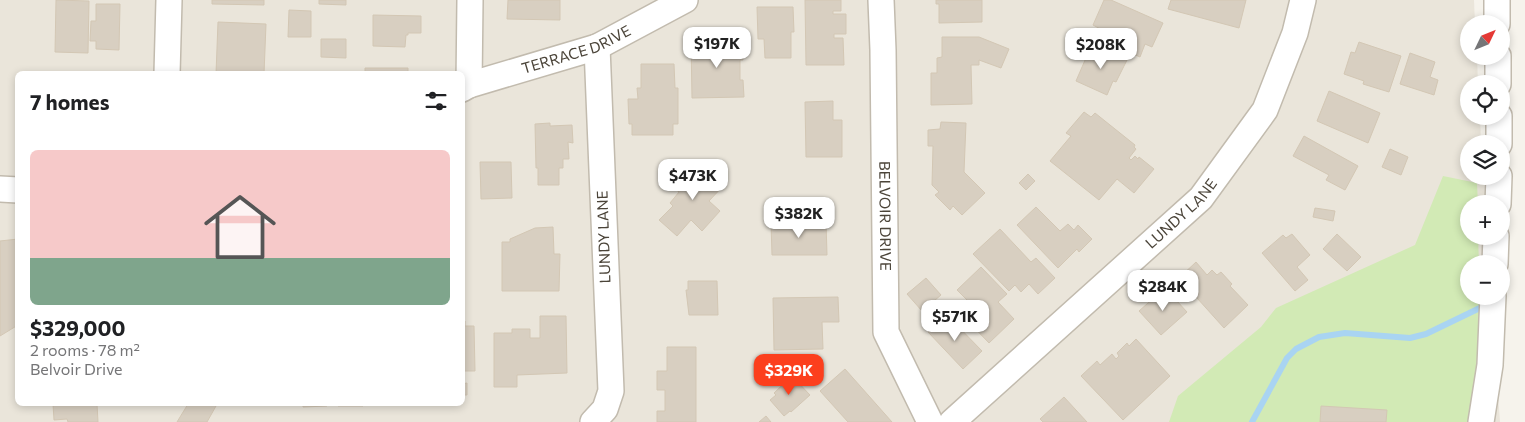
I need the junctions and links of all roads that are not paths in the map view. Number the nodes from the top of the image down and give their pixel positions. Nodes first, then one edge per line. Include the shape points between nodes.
1 (169, 0) edge
2 (470, 0) edge
3 (685, 0) edge
4 (881, 0) edge
5 (1303, 0) edge
6 (1497, 0) edge
7 (1497, 15) edge
8 (597, 47) junction
9 (167, 71) edge
10 (466, 87) edge
11 (0, 190) edge
12 (15, 190) edge
13 (1493, 305) edge
14 (593, 422) edge
15 (930, 422) edge
16 (952, 422) edge
17 (1481, 422) edge

1 - 9 street
2 - 10 street
3 - 8 street, TERRACE DRIVE
4 - 15 street, BELVOIR DRIVE via 886,332
5 - 16 street, LUNDY LANE via 1295,33 1265,110 1201,198
6 - 7 street
8 - 10 street, TERRACE DRIVE
8 - 14 street, LUNDY LANE via 611,391 605,409
11 - 12 street
13 - 17 street via 1490,365

